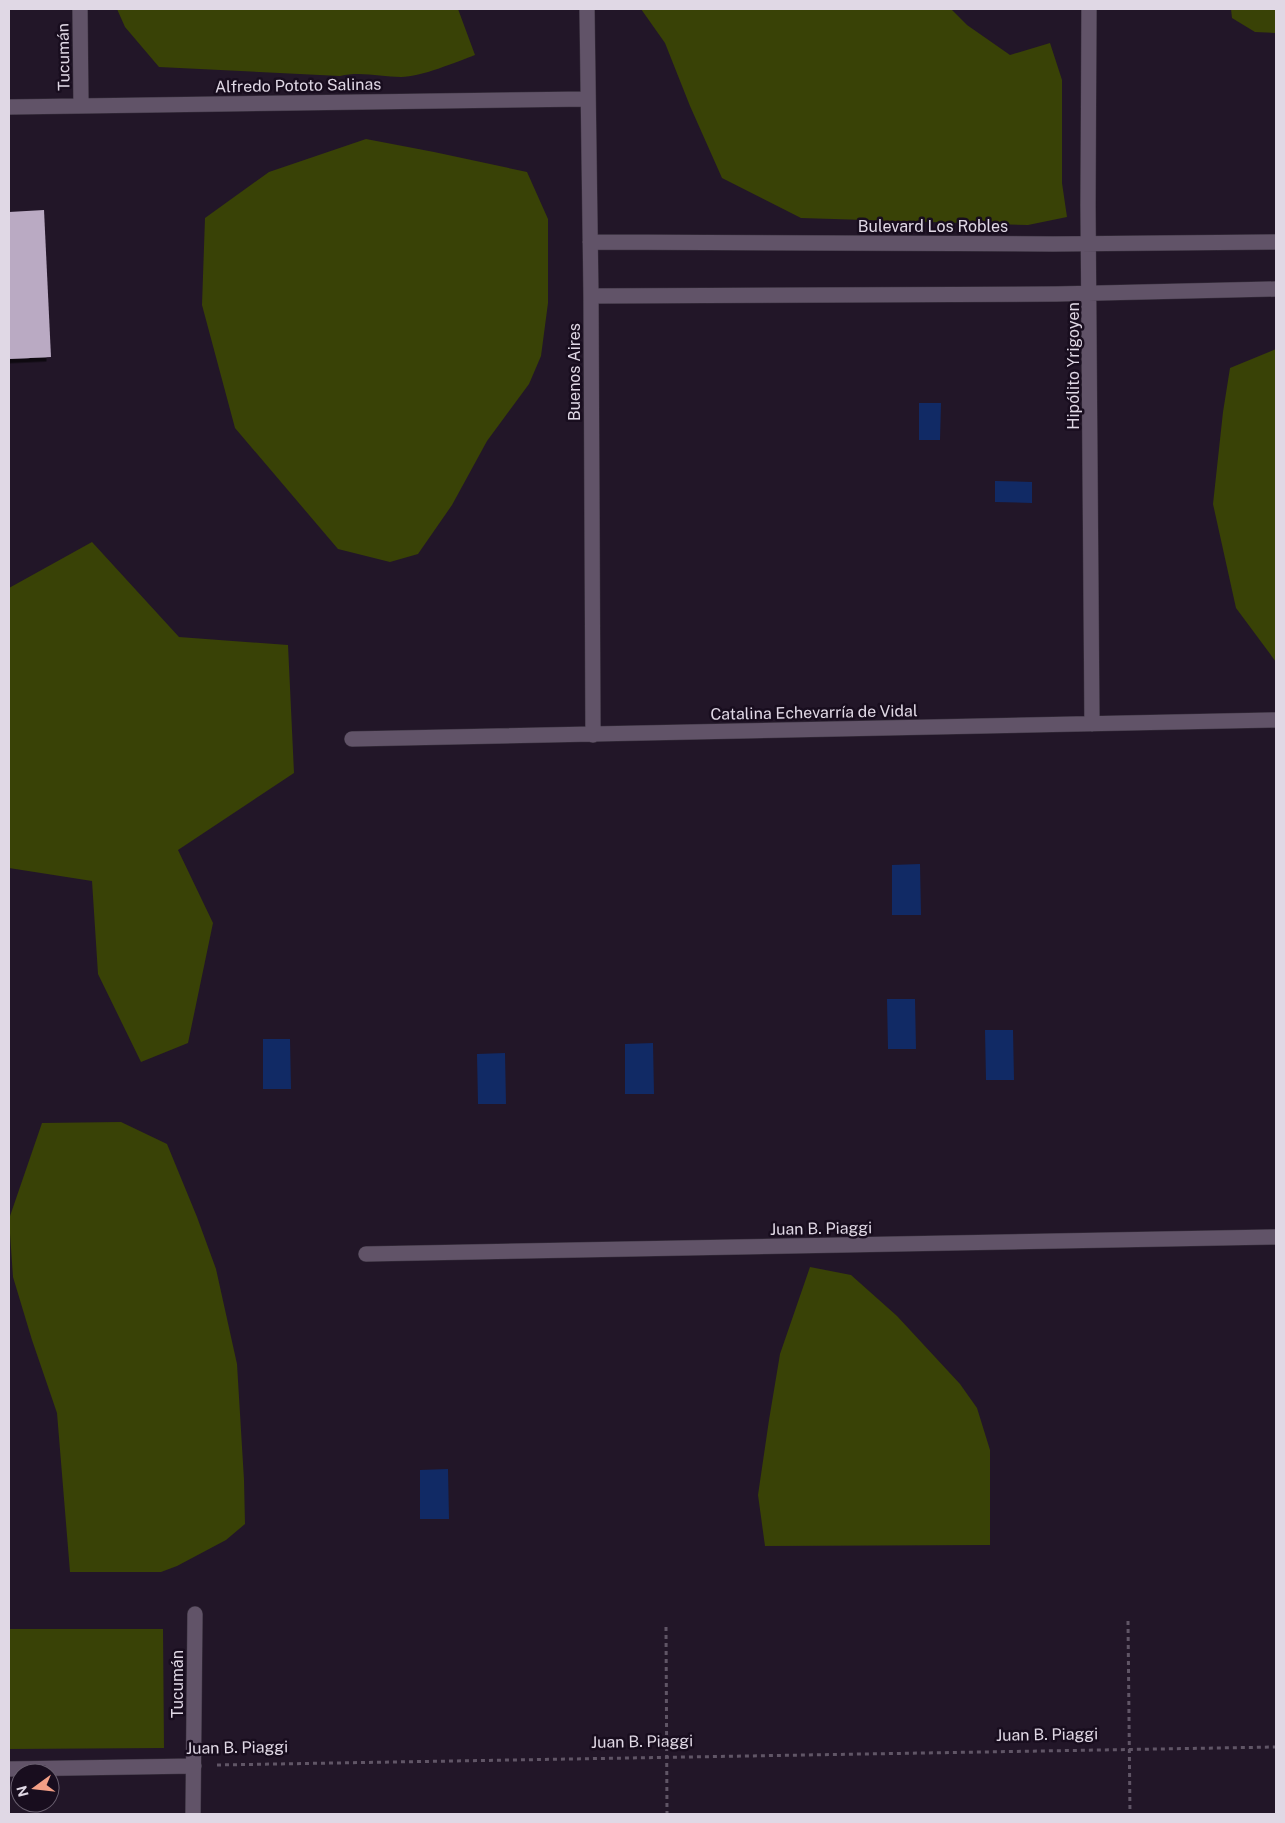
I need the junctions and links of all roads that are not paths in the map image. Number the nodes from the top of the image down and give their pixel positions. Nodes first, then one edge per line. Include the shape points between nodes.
1 (80, 9) edge
2 (587, 9) edge
3 (1089, 9) edge
4 (588, 99) junction
5 (81, 105) junction
6 (9, 107) edge
7 (590, 242) junction
8 (1089, 242) junction
9 (1276, 242) edge
10 (1276, 288) edge
11 (1090, 292) junction
12 (591, 296) junction
13 (1276, 720) edge
14 (1092, 724) junction
15 (593, 735) junction
16 (352, 739) dead end
17 (1276, 1237) edge
18 (366, 1254) dead end
19 (195, 1614) dead end
20 (194, 1766) junction
21 (9, 1769) edge
22 (193, 1814) edge

1 - 5 street, Tucumán
2 - 4 street, Buenos Aires
3 - 8 street, Hipólito Yrigoyen
4 - 5 street, Alfredo Pototo Salinas
4 - 7 street, Buenos Aires
5 - 6 street, Alfredo Pototo Salinas
7 - 8 street, Bulevard Los Robles
7 - 12 street, Buenos Aires
8 - 9 street, Bulevard Los Robles
8 - 11 street, Hipólito Yrigoyen
10 - 11 street
11 - 12 street
11 - 14 street, Hipólito Yrigoyen
12 - 15 street, Buenos Aires
13 - 14 street, Catalina Echevarría de Vidal
14 - 15 street, Catalina Echevarría de Vidal
15 - 16 street, Catalina Echevarría de Vidal
17 - 18 street, Juan B. Piaggi
19 - 20 street, Tucumán
20 - 21 street, Juan B. Piaggi
20 - 22 street, Tucumán

